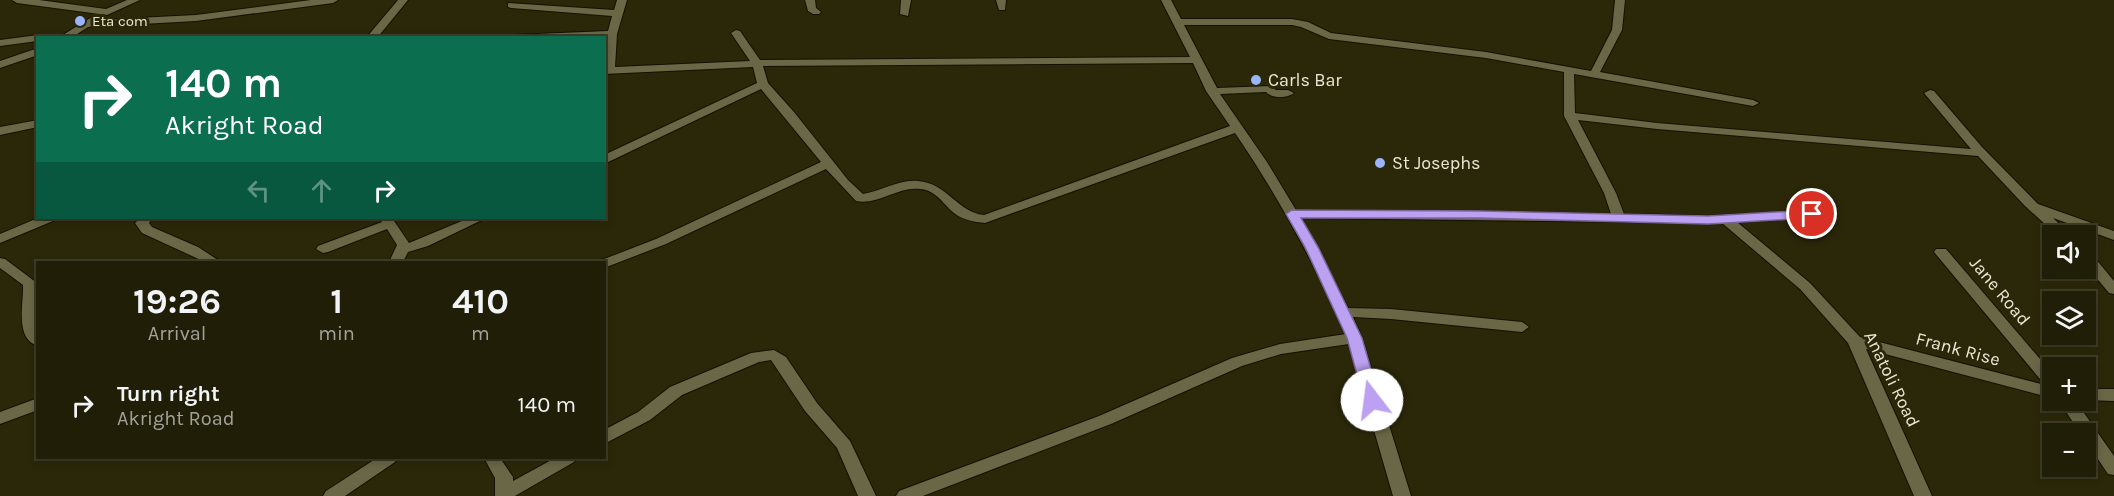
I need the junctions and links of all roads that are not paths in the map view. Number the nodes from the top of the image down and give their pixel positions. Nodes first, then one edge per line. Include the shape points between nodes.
1 (17, 0) edge
2 (135, 0) edge
3 (333, 0) edge
4 (403, 0) edge
5 (622, 0) edge
6 (810, 0) edge
7 (906, 0) edge
8 (1166, 0) edge
9 (1620, 0) edge
10 (512, 5) dead end
11 (107, 12) junction
12 (816, 12) dead end
13 (618, 13) junction
14 (905, 14) dead end
15 (1178, 22) junction
16 (85, 24) junction
17 (736, 33) dead end
18 (612, 34) junction
19 (57, 36) edge
20 (373, 36) edge
21 (562, 36) edge
22 (36, 38) edge
23 (0, 43) edge
24 (36, 52) edge
25 (1196, 60) junction
26 (758, 63) junction
27 (0, 65) edge
28 (607, 70) edge
29 (1569, 70) junction
30 (1594, 74) junction
31 (763, 84) junction
32 (1212, 91) junction
33 (1288, 93) dead end
34 (1930, 93) dead end
35 (1753, 103) dead end
36 (1570, 116) junction
37 (36, 123) edge
38 (1237, 128) junction
39 (0, 131) edge
40 (1978, 153) junction
41 (606, 159) edge
42 (827, 164) junction
43 (2033, 206) junction
44 (1292, 214) junction
45 (1812, 214) dead end
46 (1619, 217) junction
47 (46, 219) edge
48 (145, 219) edge
49 (477, 219) edge
50 (1725, 220) junction
51 (388, 221) edge
52 (2054, 225) edge
53 (2114, 236) edge
54 (0, 239) edge
55 (323, 249) dead end
56 (403, 249) junction
57 (1941, 252) dead end
58 (212, 261) edge
59 (397, 261) edge
60 (0, 262) edge
61 (606, 263) edge
62 (2096, 268) edge
63 (2114, 290) edge
64 (1343, 312) junction
65 (1522, 327) dead end
66 (1355, 338) junction
67 (36, 339) edge
68 (1855, 342) junction
69 (2042, 371) edge
70 (2042, 389) edge
71 (2096, 395) edge
72 (2114, 395) edge
73 (36, 405) edge
74 (2074, 411) edge
75 (0, 418) edge
76 (606, 437) edge
77 (388, 459) edge
78 (493, 459) edge
79 (566, 459) edge
80 (2114, 469) edge
81 (504, 495) edge
82 (332, 496) edge
83 (867, 496) edge
84 (905, 496) edge
85 (1402, 496) edge
86 (1923, 496) edge

1 - 11 street
2 - 11 street
3 - 16 street via 196,18
4 - 20 street
5 - 13 street
6 - 12 street via 811,9
7 - 14 street
8 - 15 street
9 - 30 street via 1622,15 1617,35
10 - 13 street
11 - 16 street
13 - 18 street
15 - 25 street
15 - 29 street via 1292,22 1329,36 1486,55
16 - 19 street
17 - 26 street
18 - 21 street
18 - 28 street
22 - 23 street
24 - 27 street
25 - 26 street
25 - 32 street
26 - 28 street
26 - 31 street
29 - 30 street
29 - 36 street
30 - 35 street
31 - 41 street
31 - 42 street
32 - 33 street via 1270,89 1272,93
32 - 38 street
34 - 40 street
36 - 40 street
36 - 46 street
37 - 39 street
38 - 42 street via 985,219 967,217 936,189 920,184 867,198 856,197
38 - 44 street
40 - 43 street
42 - 61 street via 658,245
43 - 52 street
43 - 53 street
44 - 46 street
44 - 64 street
45 - 50 street
46 - 50 street
47 - 54 street
48 - 58 street via 142,223 147,230
49 - 56 street
50 - 68 street, Anatoli Road via 1805,286
51 - 55 street
51 - 56 street
56 - 59 street
57 - 69 street, Jane Road
60 - 67 street via 30,282 29,326
62 - 63 street
64 - 65 street
64 - 66 street
66 - 84 street via 1280,349 1237,362 1105,420
66 - 85 street
68 - 70 street, Frank Rise
68 - 86 street, Anatoli Road
71 - 72 street
73 - 75 street
74 - 80 street
76 - 83 street via 644,416 676,391 756,357 774,355 844,445
77 - 82 street
78 - 81 street via 504,477
79 - 81 street

